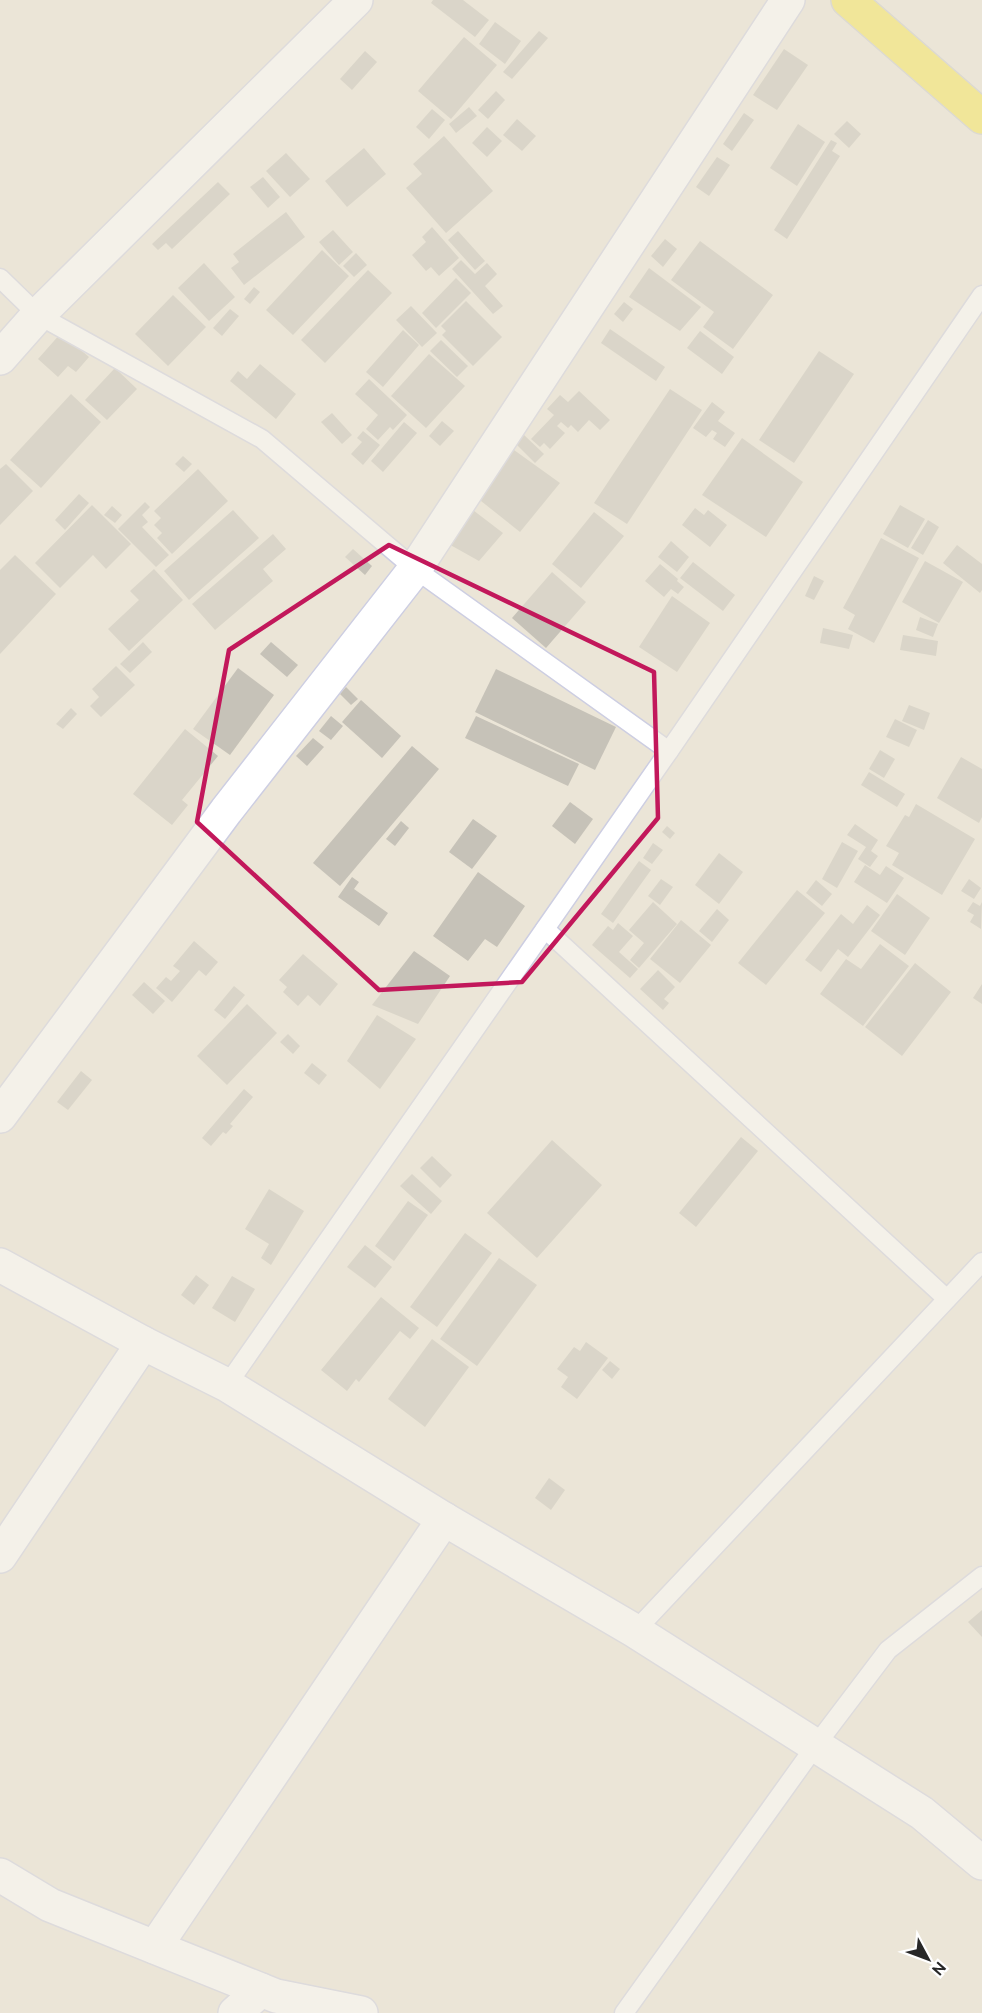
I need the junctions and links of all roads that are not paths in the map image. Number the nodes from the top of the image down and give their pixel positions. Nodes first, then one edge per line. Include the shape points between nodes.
1 (356, 0) edge
2 (788, 0) edge
3 (848, 0) edge
4 (982, 117) edge
5 (0, 278) edge
6 (982, 295) edge
7 (38, 315) junction
8 (0, 358) edge
9 (415, 569) junction
10 (669, 751) junction
11 (545, 929) junction
12 (0, 1116) edge
13 (982, 1262) edge
14 (0, 1265) edge
15 (947, 1299) junction
16 (143, 1343) junction
17 (226, 1385) junction
18 (444, 1519) junction
19 (0, 1556) edge
20 (982, 1576) edge
21 (635, 1631) junction
22 (816, 1745) junction
23 (982, 1863) edge
24 (0, 1875) edge
25 (155, 1947) junction
26 (261, 1989) junction
27 (235, 2013) edge
28 (361, 2013) edge
29 (624, 2013) edge

1 - 7 street
2 - 9 street
3 - 4 main road
5 - 7 lane
6 - 10 lane
7 - 8 street
7 - 9 lane via 262,439
9 - 10 lane
9 - 12 street via 226,811
10 - 11 lane
11 - 15 lane
11 - 17 lane
13 - 15 lane
14 - 16 street
15 - 21 lane
16 - 17 street
16 - 19 street
17 - 18 street
18 - 21 street
18 - 25 street
20 - 22 lane via 888,1650
21 - 22 street
22 - 23 street via 922,1813
22 - 29 lane
24 - 25 street via 50,1905
25 - 26 street
26 - 27 street
26 - 28 street via 276,1996

